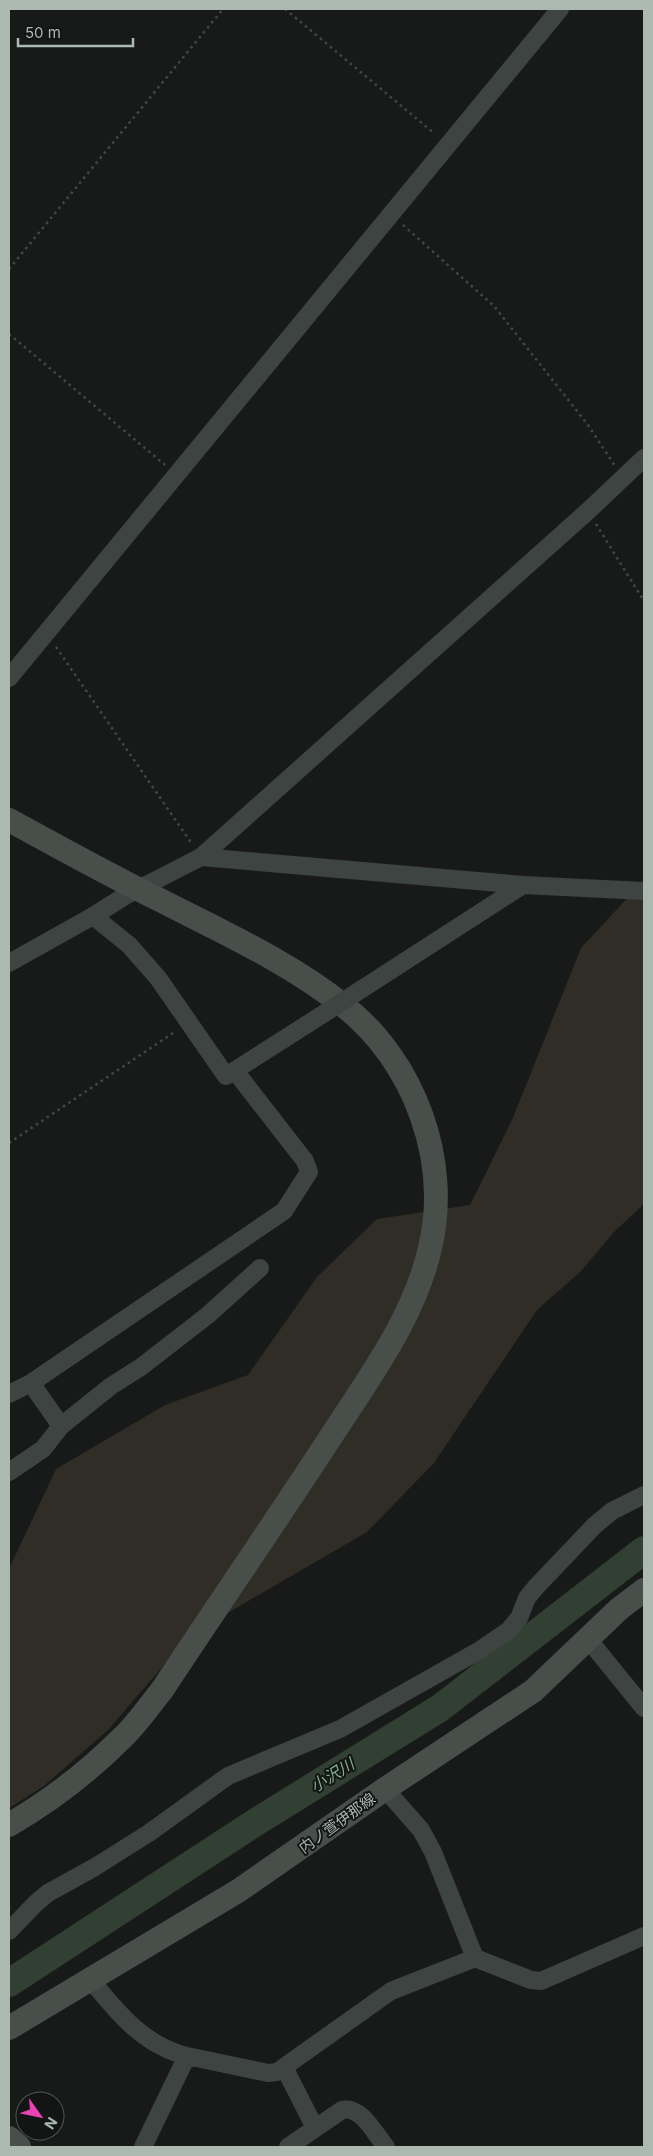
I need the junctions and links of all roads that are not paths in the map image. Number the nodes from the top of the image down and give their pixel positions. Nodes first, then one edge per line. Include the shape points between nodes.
1 (560, 9) edge
2 (644, 458) edge
3 (9, 678) edge
4 (9, 820) edge
5 (201, 857) junction
6 (523, 885) junction
7 (138, 889) junction
8 (644, 891) edge
9 (93, 916) junction
10 (9, 962) edge
11 (235, 1070) junction
12 (260, 1268) dead end
13 (31, 1383) junction
14 (9, 1394) edge
15 (61, 1426) junction
16 (9, 1472) edge
17 (644, 1495) edge
18 (644, 1590) edge
19 (588, 1639) junction
20 (644, 1708) edge
21 (385, 1789) junction
22 (9, 1825) edge
23 (9, 1931) edge
24 (644, 1936) edge
25 (475, 1958) junction
26 (90, 1979) junction
27 (9, 2028) edge
28 (187, 2056) junction
29 (284, 2067) junction
30 (315, 2128) junction
31 (9, 2138) edge
32 (19, 2147) edge
33 (143, 2147) edge
34 (288, 2147) edge
35 (386, 2147) edge

1 - 3 street
2 - 5 street
4 - 7 street
5 - 6 street
5 - 7 street
6 - 8 street
6 - 11 street, bridge
7 - 9 street
7 - 22 street via 242,942 322,989 379,1040 415,1100 434,1158 436,1200 431,1248 416,1292 381,1359 162,1690 123,1737 78,1778 45,1804
9 - 10 street
9 - 11 street via 128,945 158,978 226,1076
11 - 13 street via 305,1161 309,1172 284,1210
12 - 15 street via 208,1315
13 - 14 street
13 - 15 street
15 - 16 street via 43,1449
17 - 23 street via 612,1511 594,1526 536,1587 508,1631 340,1729 228,1776 149,1832 48,1894
18 - 19 street, 内ノ萱伊那線
19 - 20 street
19 - 21 street, 内ノ萱伊那線 via 533,1690
21 - 25 street via 421,1830 433,1852
21 - 26 street, 内ノ萱伊那線 via 238,1891
24 - 25 street via 541,1980 531,1980
25 - 29 street via 391,1992
26 - 27 street, 内ノ萱伊那線
26 - 28 street via 132,2028 170,2052
28 - 29 street via 268,2073
28 - 33 street
29 - 30 street
30 - 34 street
30 - 35 street via 349,2108 357,2111
31 - 32 street

